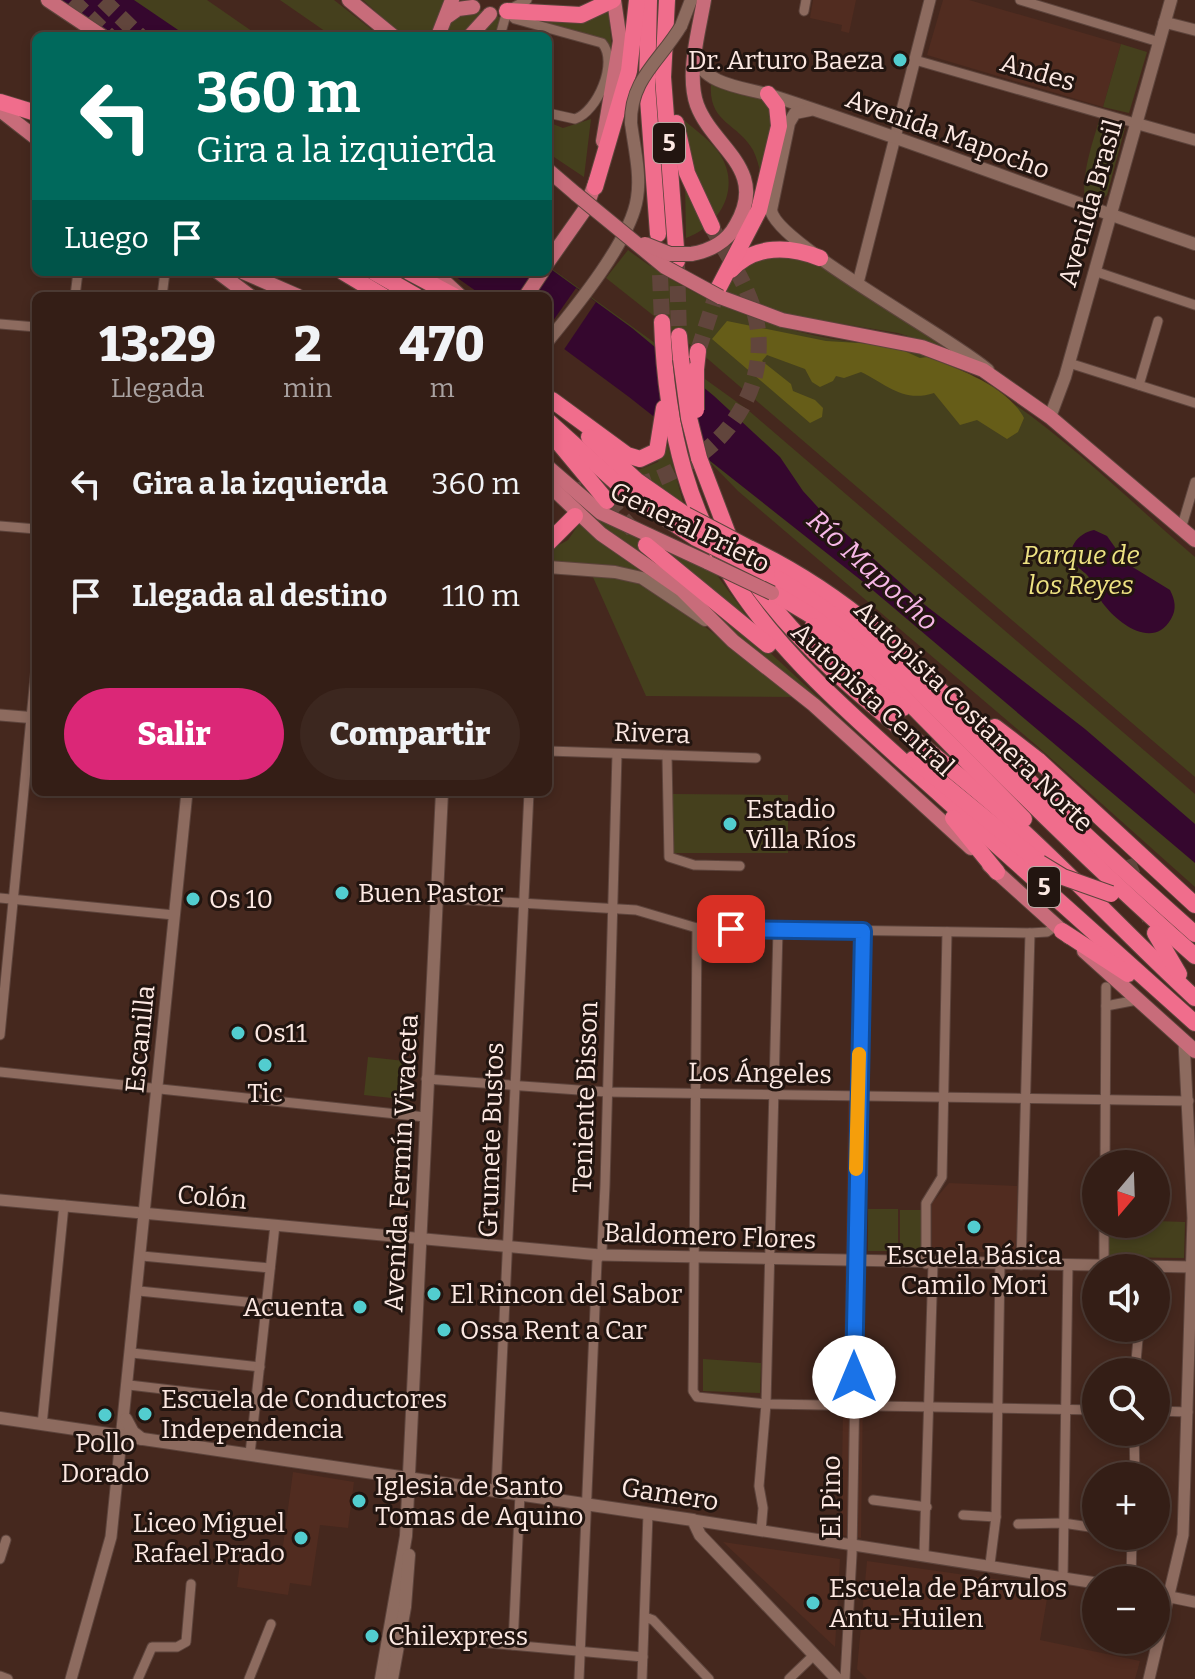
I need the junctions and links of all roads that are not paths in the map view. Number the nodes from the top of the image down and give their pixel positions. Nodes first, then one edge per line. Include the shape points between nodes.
1 (48, 0) edge
2 (349, 0) edge
3 (453, 0) edge
4 (527, 0) edge
5 (614, 0) edge
6 (637, 0) edge
7 (649, 0) edge
8 (667, 0) edge
9 (691, 0) edge
10 (704, 0) edge
11 (930, 0) edge
12 (1020, 0) edge
13 (1171, 0) edge
14 (473, 7) junction
15 (507, 11) junction
16 (490, 14) junction
17 (448, 16) junction
18 (1164, 22) junction
19 (673, 25) junction
20 (1195, 30) edge
21 (95, 32) edge
22 (388, 32) edge
23 (440, 32) edge
24 (474, 32) edge
25 (500, 32) edge
26 (502, 32) edge
27 (1159, 42) junction
28 (696, 57) junction
29 (915, 60) junction
30 (768, 94) junction
31 (0, 102) edge
32 (813, 110) junction
33 (0, 111) edge
34 (32, 112) edge
35 (552, 114) edge
36 (1135, 123) junction
37 (32, 135) edge
38 (895, 140) junction
39 (1195, 140) edge
40 (552, 173) edge
41 (595, 187) junction
42 (1110, 215) junction
43 (712, 227) tunnel mouth
44 (623, 233) junction
45 (658, 234) tunnel mouth
46 (1195, 244) edge
47 (552, 256) edge
48 (684, 257) junction
49 (820, 258) junction
50 (1094, 271) junction
51 (223, 276) edge
52 (252, 276) edge
53 (345, 276) edge
54 (348, 276) edge
55 (381, 276) edge
56 (416, 276) edge
57 (438, 276) edge
58 (264, 281) junction
59 (858, 283) junction
60 (720, 289) junction
61 (243, 292) edge
62 (251, 292) edge
63 (289, 292) edge
64 (362, 292) edge
65 (376, 292) edge
66 (409, 292) edge
67 (446, 292) edge
68 (456, 292) edge
69 (1195, 305) edge
70 (1158, 321) dead end
71 (662, 322) tunnel mouth
72 (0, 324) edge
73 (32, 327) edge
74 (552, 335) edge
75 (679, 336) tunnel mouth
76 (698, 351) tunnel mouth
77 (1069, 363) junction
78 (995, 377) junction
79 (1139, 385) junction
80 (552, 399) edge
81 (552, 400) edge
82 (1195, 403) edge
83 (1050, 417) junction
84 (552, 425) edge
85 (552, 434) edge
86 (668, 436) junction
87 (565, 452) junction
88 (700, 460) junction
89 (552, 470) edge
90 (1195, 482) edge
91 (582, 485) dead end
92 (552, 488) edge
93 (607, 501) tunnel mouth
94 (575, 516) dead end
95 (0, 526) edge
96 (32, 529) edge
97 (1181, 529) junction
98 (552, 538) edge
99 (1195, 540) edge
100 (646, 545) tunnel mouth
101 (552, 567) edge
102 (774, 594) junction
103 (733, 641) junction
104 (812, 649) junction
105 (828, 695) junction
106 (0, 715) edge
107 (853, 717) junction
108 (32, 718) edge
109 (975, 725) junction
110 (995, 727) dead end
111 (32, 736) edge
112 (552, 751) edge
113 (617, 754) junction
114 (667, 756) junction
115 (756, 758) dead end
116 (907, 766) junction
117 (187, 796) edge
118 (442, 796) edge
119 (529, 796) edge
120 (1127, 860) tunnel mouth
121 (740, 866) dead end
122 (997, 872) junction
123 (1071, 875) junction
124 (0, 898) edge
125 (435, 898) junction
126 (14, 900) junction
127 (524, 903) junction
128 (1195, 905) edge
129 (612, 908) junction
130 (174, 915) junction
131 (1149, 916) junction
132 (697, 928) junction
133 (778, 929) junction
134 (1059, 929) junction
135 (863, 931) junction
136 (947, 932) junction
137 (1030, 933) junction
138 (1155, 933) tunnel mouth
139 (1195, 934) edge
140 (1195, 956) edge
141 (1106, 987) dead end
142 (1195, 996) edge
143 (1138, 1000) junction
144 (1106, 1006) junction
145 (1180, 1009) junction
146 (1195, 1023) edge
147 (0, 1035) edge
148 (1190, 1046) edge
149 (0, 1072) edge
150 (426, 1079) junction
151 (1192, 1081) edge
152 (514, 1085) junction
153 (157, 1089) junction
154 (607, 1092) junction
155 (693, 1094) junction
156 (774, 1095) junction
157 (857, 1096) junction
158 (942, 1097) junction
159 (1023, 1099) junction
160 (1106, 1100) junction
161 (1189, 1101) junction
162 (425, 1117) junction
163 (1105, 1150) edge
164 (0, 1200) edge
165 (64, 1205) junction
166 (147, 1213) junction
167 (275, 1225) junction
168 (419, 1238) junction
169 (508, 1246) junction
170 (600, 1255) junction
171 (142, 1256) junction
172 (693, 1259) junction
173 (770, 1261) junction
174 (855, 1263) junction
175 (929, 1264) junction
176 (1000, 1264) junction
177 (1021, 1265) junction
178 (1068, 1265) junction
179 (1082, 1265) edge
180 (1170, 1267) edge
181 (1191, 1267) junction
182 (270, 1268) junction
183 (139, 1291) junction
184 (266, 1304) junction
185 (132, 1353) junction
186 (260, 1367) junction
187 (129, 1385) junction
188 (256, 1400) junction
189 (766, 1404) junction
190 (854, 1406) junction
191 (929, 1407) junction
192 (998, 1408) junction
193 (1065, 1409) junction
194 (1082, 1410) edge
195 (1170, 1411) edge
196 (1188, 1412) junction
197 (0, 1418) edge
198 (126, 1419) junction
199 (42, 1425) junction
200 (124, 1438) junction
201 (145, 1440) junction
202 (250, 1454) junction
203 (409, 1478) junction
204 (496, 1490) junction
205 (520, 1494) junction
206 (873, 1500) dead end
207 (588, 1504) junction
208 (927, 1507) junction
209 (648, 1514) junction
210 (963, 1515) dead end
211 (996, 1517) junction
212 (693, 1520) junction
213 (1063, 1523) junction
214 (1018, 1524) dead end
215 (1082, 1526) edge
216 (761, 1531) junction
217 (406, 1536) junction
218 (6, 1540) dead end
219 (852, 1544) junction
220 (924, 1555) junction
221 (0, 1559) edge
222 (990, 1564) junction
223 (1063, 1576) junction
224 (1082, 1580) edge
225 (191, 1584) dead end
226 (1171, 1597) junction
227 (1195, 1602) edge
228 (645, 1617) junction
229 (271, 1624) dead end
230 (401, 1635) junction
231 (513, 1645) junction
232 (581, 1651) junction
233 (814, 1655) junction
234 (643, 1657) junction
235 (0, 1676) edge
236 (8, 1679) edge
237 (71, 1679) edge
238 (138, 1679) edge
239 (249, 1679) edge
240 (381, 1679) edge
241 (392, 1679) edge
242 (579, 1679) edge
243 (642, 1679) edge
244 (709, 1679) edge
245 (789, 1679) edge
246 (837, 1679) edge
247 (845, 1679) edge
248 (1149, 1679) edge

1 - 21 main road
2 - 22 main road
3 - 14 street
3 - 17 main road
4 - 15 street
5 - 15 highway via 581,15
5 - 41 main road via 620,34
6 - 41 highway via 629,71
7 - 45 highway, 5 via 647,85
8 - 19 highway, 5
9 - 19 main road
10 - 28 main road
11 - 29 street
12 - 27 street via 1066,9
13 - 18 main road, Avenida Brasil
14 - 16 street
14 - 17 main road
15 - 16 street
15 - 26 street
15 - 35 street via 515,19 602,43 608,50 609,61 590,111 575,119
16 - 24 main road
16 - 25 street
17 - 23 main road
18 - 20 street
18 - 27 main road, Avenida Brasil
19 - 43 highway via 679,142
19 - 48 highway, 5 via 663,77
19 - 74 main road, bridge via 632,104 635,208 619,242
27 - 36 main road, Avenida Brasil
28 - 30 main road, Avenida Mapocho via 711,78
28 - 48 main road via 697,105 736,159 746,199 727,237
29 - 36 street, Andes
29 - 38 street
30 - 32 main road, Avenida Mapocho
30 - 60 highway via 779,118 763,197
31 - 34 highway
32 - 38 main road, Avenida Mapocho
32 - 49 main road via 798,111 791,118 771,210 775,222
33 - 37 main road
36 - 39 street, Andes
36 - 42 main road, Avenida Brasil
38 - 42 main road, Avenida Mapocho
38 - 59 street
40 - 44 main road, bridge
41 - 47 main road
42 - 46 main road, Avenida Mapocho
42 - 50 main road, Avenida Brasil
44 - 48 main road, bridge
44 - 60 main road, bridge via 677,275
49 - 59 main road
49 - 60 highway via 791,248 770,250 741,262
50 - 69 street
50 - 77 main road, Avenida Brasil
51 - 61 main road
52 - 58 main road
53 - 64 highway
54 - 65 highway
55 - 66 highway
56 - 67 highway
57 - 68 main road
58 - 62 main road
58 - 63 main road
59 - 78 main road via 973,357
60 - 78 main road via 782,320 922,347
70 - 79 street
71 - 86 highway, Autopista Central / 5
72 - 73 street
75 - 88 highway, Autopista Central / 5, bridge
76 - 88 highway, bridge
77 - 79 street
77 - 83 main road, Avenida Brasil
78 - 83 main road
79 - 82 street
80 - 86 highway via 635,459 654,455
81 - 109 highway, Autopista Costanera Norte, bridge via 623,469 686,515 811,580 851,607
83 - 97 main road
84 - 131 highway, Autopista Costanera Norte, bridge via 629,494 696,538 824,606 874,646
85 - 87 highway
86 - 105 highway, Autopista Central / 5 via 729,576 778,643
87 - 91 highway
87 - 93 highway
88 - 104 highway, Autopista Central / 5 via 743,565
89 - 102 main road, General Prieto, bridge via 601,513
90 - 97 street
92 - 103 main road, General Prieto via 601,534 682,590
94 - 98 highway
95 - 96 street
97 - 99 main road
100 - 105 highway
101 - 103 main road via 642,578
102 - 104 highway via 875,690 904,708 878,700
102 - 123 highway via 859,652 1016,811
103 - 122 main road, General Prieto via 814,705
104 - 123 highway, Autopista Central / 5
105 - 107 highway, Autopista Central / 5
106 - 108 street
107 - 116 highway, Autopista Central / 5
107 - 131 highway, bridge via 933,773 1040,863
109 - 120 highway via 1050,785
109 - 139 highway, Autopista Costanera Norte
110 - 128 highway
111 - 126 street
112 - 113 street, Rivera
113 - 114 street, Rivera
113 - 129 street, Teniente Bisson
114 - 115 street, Rivera
114 - 121 street via 668,854 694,865
116 - 122 highway
116 - 145 highway, Autopista Central / 5
117 - 130 street, Escanilla
118 - 125 main road, Avenida Fermín Vivaceta
119 - 127 street, Grumete Bustos
122 - 134 main road, General Prieto
123 - 142 highway, Autopista Central / 5
124 - 126 street
125 - 127 street
125 - 150 main road, Avenida Fermín Vivaceta
126 - 130 street
126 - 147 street
127 - 129 street
127 - 152 street, Grumete Bustos
129 - 132 street
129 - 154 street, Teniente Bisson
130 - 153 street, Escanilla
131 - 140 highway, Autopista Costanera Norte
132 - 133 street
132 - 155 street
133 - 135 street
133 - 156 street
134 - 137 street
134 - 143 main road, General Prieto
134 - 145 highway
135 - 136 street
135 - 157 street, El Pino
136 - 137 street
136 - 158 street
137 - 159 street
138 - 142 highway
141 - 144 street
143 - 144 street
143 - 148 main road, General Prieto
144 - 160 street
145 - 146 highway, Autopista Central / 5
148 - 151 street
149 - 153 street
150 - 152 street, Los Ángeles
150 - 162 main road, Avenida Fermín Vivaceta
151 - 161 street
152 - 154 street, Los Ángeles
152 - 169 street, Grumete Bustos
153 - 162 street
153 - 166 street, Escanilla
154 - 155 street, Los Ángeles
154 - 170 street, Teniente Bisson
155 - 156 street, Los Ángeles
155 - 172 street
156 - 157 street, Los Ángeles
156 - 173 street
157 - 158 street, Los Ángeles
157 - 174 street, El Pino
158 - 159 street, Los Ángeles
158 - 175 street via 942,1177 926,1203
159 - 160 street, Los Ángeles
159 - 177 street
160 - 161 street, Los Ángeles
160 - 163 street
161 - 181 street
162 - 168 main road, Avenida Fermín Vivaceta
164 - 165 street, Colón
165 - 166 street, Colón
165 - 199 street
166 - 167 street, Colón
166 - 171 street, Escanilla
167 - 168 street, Colón
167 - 182 street
168 - 169 street, Baldomero Flores
168 - 203 main road, Avenida Fermín Vivaceta
169 - 170 street, Baldomero Flores
169 - 204 street, Grumete Bustos
170 - 172 street, Baldomero Flores
170 - 207 street, Teniente Bisson
171 - 182 street
171 - 183 street, Escanilla
172 - 173 street, Baldomero Flores
172 - 189 street via 693,1391 697,1397
173 - 174 street, Baldomero Flores
173 - 189 street
174 - 175 street, Baldomero Flores
174 - 190 street, El Pino
175 - 176 street, Baldomero Flores
175 - 191 street
176 - 177 street, Baldomero Flores
176 - 192 street
177 - 178 street, Baldomero Flores
178 - 179 street, Baldomero Flores
178 - 193 street
180 - 181 street, Baldomero Flores
181 - 196 street
182 - 184 street
183 - 184 street
183 - 185 street, Escanilla
184 - 186 street
185 - 186 street
185 - 187 street, Escanilla
186 - 188 street
187 - 188 street
187 - 198 street, Escanilla
188 - 202 street
189 - 190 street
189 - 216 street
190 - 191 street
190 - 219 street, El Pino
191 - 192 street
191 - 208 street
192 - 193 street
192 - 211 street
193 - 194 street
193 - 213 street
195 - 196 street
196 - 226 street via 1183,1535
197 - 199 main road, Gamero
198 - 200 street, Escanilla
198 - 201 main road
199 - 200 main road, Gamero
200 - 201 main road, Gamero
200 - 237 street, Escanilla via 108,1558
201 - 202 main road, Gamero
202 - 203 main road, Gamero
203 - 204 main road, Gamero
203 - 217 main road, Avenida Fermín Vivaceta
204 - 205 main road, Gamero
205 - 207 main road, Gamero
205 - 231 street
206 - 208 street
207 - 209 main road, Gamero
207 - 232 street, Teniente Bisson
208 - 220 street
209 - 212 main road, Gamero
209 - 228 street
210 - 211 street
211 - 222 street
212 - 216 street, Gamero
212 - 233 main road via 700,1535
213 - 214 street
213 - 215 street
213 - 223 street
216 - 219 street, Gamero
217 - 230 main road, Avenida Fermín Vivaceta via 409,1562
217 - 240 main road, Avenida Fermín Vivaceta
218 - 221 street
219 - 220 street, Gamero
219 - 247 street, El Pino
220 - 222 street, Gamero
222 - 223 street, Gamero
223 - 224 street, Gamero
225 - 238 street via 186,1642 181,1647 149,1648
226 - 227 street
226 - 248 street
228 - 234 street
228 - 244 street
229 - 239 street
230 - 231 street
230 - 241 main road, Avenida Fermín Vivaceta
231 - 232 street
232 - 234 street
232 - 242 street, Teniente Bisson
233 - 245 street
233 - 246 main road
234 - 243 street
235 - 236 street

